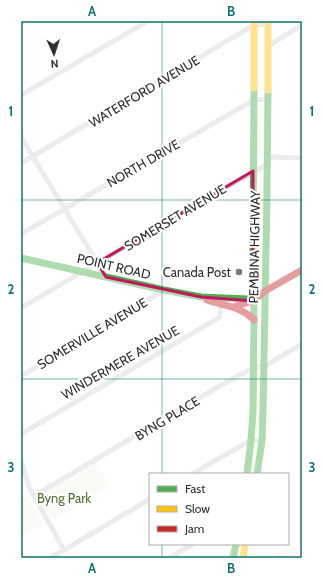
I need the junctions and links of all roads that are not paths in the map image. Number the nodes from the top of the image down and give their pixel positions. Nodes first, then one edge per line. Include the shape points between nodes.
1 (24, 21) edge
2 (148, 21) edge
3 (21, 23) edge
4 (142, 23) edge
5 (254, 23) edge
6 (268, 23) edge
7 (302, 25) edge
8 (268, 46) junction
9 (21, 95) edge
10 (268, 99) junction
11 (254, 100) junction
12 (21, 137) edge
13 (33, 156) junction
14 (302, 158) edge
15 (268, 160) junction
16 (21, 163) edge
17 (253, 171) junction
18 (65, 209) junction
19 (21, 234) edge
20 (21, 258) edge
21 (97, 262) junction
22 (302, 270) edge
23 (81, 271) junction
24 (106, 277) junction
25 (164, 290) junction
26 (265, 292) junction
27 (201, 297) junction
28 (228, 298) junction
29 (253, 301) junction
30 (221, 304) junction
31 (233, 307) junction
32 (21, 308) edge
33 (254, 320) junction
34 (264, 321) junction
35 (302, 344) edge
36 (264, 366) junction
37 (253, 368) junction
38 (21, 376) edge
39 (21, 434) edge
40 (251, 440) junction
41 (262, 441) junction
42 (21, 460) edge
43 (194, 473) edge
44 (247, 473) edge
45 (257, 473) edge
46 (34, 496) junction
47 (149, 500) edge
48 (191, 545) edge
49 (236, 545) edge
50 (246, 545) edge
51 (246, 545) edge
52 (64, 550) junction
53 (50, 558) edge
54 (169, 558) edge
55 (233, 558) edge
56 (243, 558) edge
57 (248, 558) edge

1 - 3 street
2 - 4 street
4 - 9 street
5 - 6 street, WATERFORD AVENUE
5 - 11 main road, PEMBINA HIGHWAY
5 - 13 street, WATERFORD AVENUE
6 - 8 main road, PEMBINA HIGHWAY
7 - 8 street
8 - 10 main road, PEMBINA HIGHWAY
10 - 11 street, NORTH DRIVE
10 - 15 main road, PEMBINA HIGHWAY
11 - 17 main road, PEMBINA HIGHWAY
11 - 18 street, NORTH DRIVE
12 - 13 street
13 - 16 street, WATERFORD AVENUE
13 - 18 street
14 - 15 street
15 - 17 street, SOMERSET AVENUE
15 - 26 main road, PEMBINA HIGHWAY
17 - 21 street, SOMERSET AVENUE
17 - 29 main road, PEMBINA HIGHWAY
18 - 19 street, NORTH DRIVE
18 - 21 street
20 - 23 main road, POINT ROAD
21 - 23 street, SOMERSET AVENUE
21 - 24 street
22 - 26 main road
23 - 24 main road, POINT ROAD
23 - 32 street, SOMERSET AVENUE
24 - 25 main road, POINT ROAD
25 - 27 main road, POINT ROAD
25 - 38 street, SOMERVILLE AVENUE
26 - 29 main road
26 - 34 main road, PEMBINA HIGHWAY
27 - 28 main road, POINT ROAD
27 - 30 main road, POINT ROAD
28 - 29 main road, POINT ROAD
28 - 30 main road
29 - 31 main road
29 - 33 main road, PEMBINA HIGHWAY
29 - 34 main road
30 - 31 main road, POINT ROAD
30 - 39 street, WINDERMERE AVENUE via 220,317
31 - 33 main road, POINT ROAD via 247,313
33 - 37 main road, PEMBINA HIGHWAY
34 - 36 main road, PEMBINA HIGHWAY
35 - 36 street, BYNG PLACE
36 - 37 street, BYNG PLACE
36 - 41 main road, PEMBINA HIGHWAY
37 - 40 main road, PEMBINA HIGHWAY
37 - 46 street, BYNG PLACE
40 - 41 street
40 - 43 street
40 - 44 main road, PEMBINA HIGHWAY
41 - 45 main road, PEMBINA HIGHWAY
42 - 46 street via 28,487
46 - 52 street
47 - 52 street
48 - 54 street
49 - 55 main road
50 - 56 main road
51 - 57 main road
52 - 53 street

